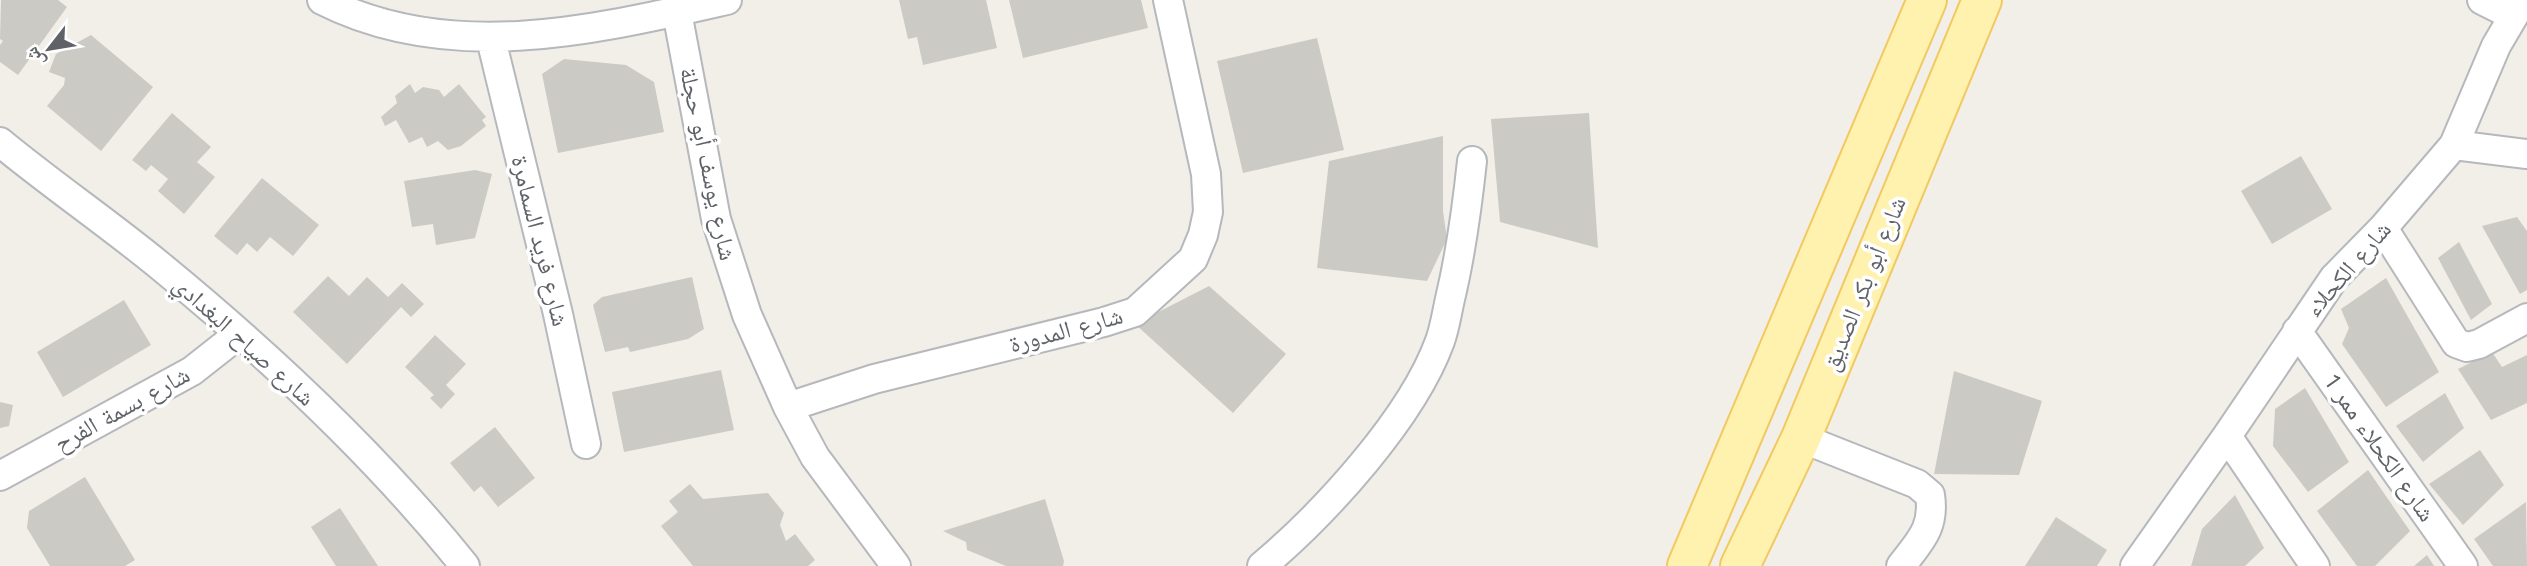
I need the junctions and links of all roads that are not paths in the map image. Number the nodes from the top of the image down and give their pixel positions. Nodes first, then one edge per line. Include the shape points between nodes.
1 (322, 0) edge
2 (727, 0) edge
3 (1168, 0) edge
4 (1927, 0) edge
5 (1982, 0) edge
6 (2482, 0) edge
7 (2517, 8) edge
8 (677, 12) junction
9 (491, 38) junction
10 (0, 142) edge
11 (2454, 145) junction
12 (2527, 154) edge
13 (1472, 161) dead end
14 (2383, 228) junction
15 (2527, 318) edge
16 (2297, 331) junction
17 (239, 334) junction
18 (788, 407) junction
19 (2227, 436) junction
20 (1801, 438) junction
21 (586, 444) dead end
22 (0, 477) edge
23 (465, 566) edge
24 (895, 566) edge
25 (1262, 566) edge
26 (1687, 566) edge
27 (1740, 566) edge
28 (1902, 566) edge
29 (2135, 566) edge
30 (2315, 566) edge
31 (2463, 566) edge

1 - 9 street via 424,32
2 - 8 street
3 - 18 street, شارع المدورة via 1206,174 1208,212 1192,259 1135,312 874,379
4 - 26 main road, شارع أبو بكر الصديق
5 - 20 main road, شارع أبو بكر الصديق
6 - 7 street
7 - 11 street, شارع الكحلاء
8 - 9 street via 546,34
8 - 18 street, شارع يوسف أبو حجلة via 716,219 763,355
9 - 21 street, شارع فريد السمامرة
10 - 17 street, شارع صياح البغدادي via 160,265
11 - 12 street
11 - 14 street, شارع الكحلاء
13 - 25 street via 1451,295 1440,340 1421,382 1357,470 1307,526
14 - 15 street via 2456,343 2467,347 2479,344
14 - 16 street, شارع الكحلاء via 2334,278
16 - 19 street, شارع الكحلاء
16 - 31 street, شارع الكحلاء ممر 1
17 - 22 street, شارع بسمة الفرح via 192,371
17 - 23 street, شارع صياح البغدادي via 377,466
18 - 24 street, شارع يوسف أبو حجلة via 832,482
19 - 29 street, شارع الكحلاء
19 - 30 street
20 - 27 main road, شارع أبو بكر الصديق
20 - 28 street via 1917,484 1930,495 1928,529

